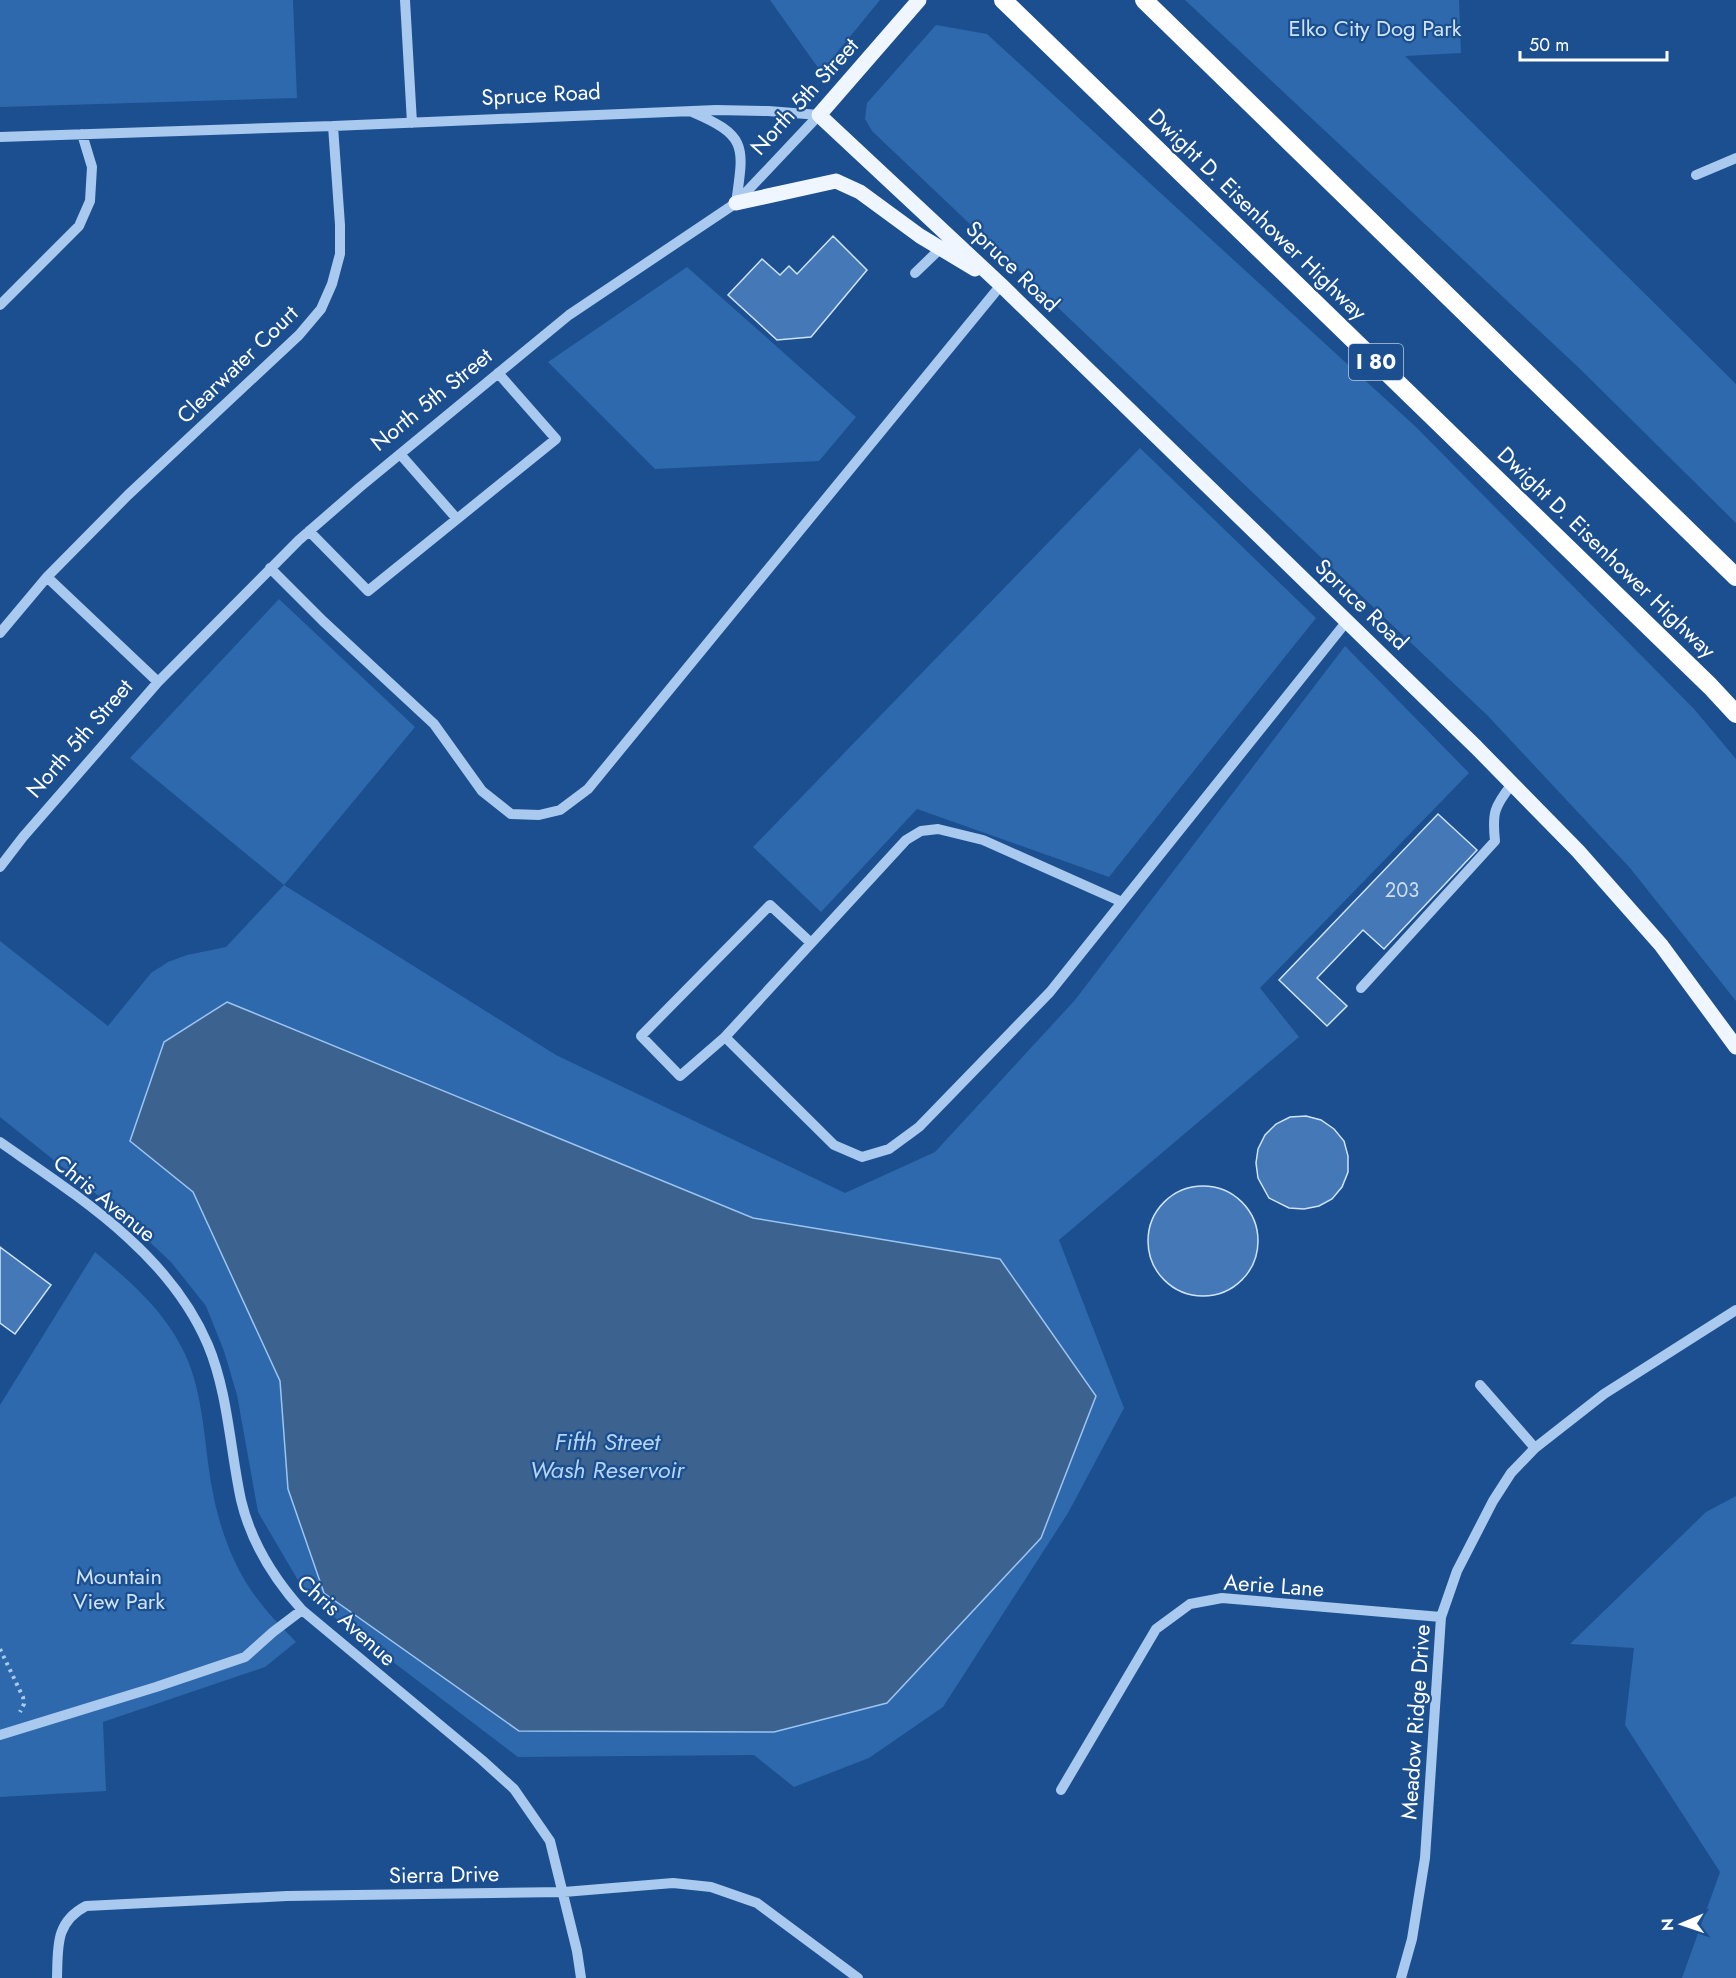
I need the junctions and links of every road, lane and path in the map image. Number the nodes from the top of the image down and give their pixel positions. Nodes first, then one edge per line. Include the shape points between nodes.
1 (405, 0) edge
2 (919, 0) edge
3 (1144, 0) edge
4 (1008, 5) edge
5 (689, 111) junction
6 (819, 115) junction
7 (412, 123) junction
8 (333, 126) junction
9 (82, 134) junction
10 (0, 137) edge
11 (1736, 158) edge
12 (1696, 175) dead end
13 (736, 203) junction
14 (941, 248) junction
15 (915, 273) dead end
16 (1001, 285) junction
17 (0, 305) edge
18 (498, 374) junction
19 (400, 454) junction
20 (457, 519) junction
21 (309, 531) junction
22 (270, 568) junction
23 (46, 577) junction
24 (1736, 578) edge
25 (1347, 621) junction
26 (0, 633) edge
27 (158, 682) junction
28 (1736, 714) edge
29 (1512, 784) junction
30 (0, 867) edge
31 (1122, 902) junction
32 (811, 944) junction
33 (1361, 988) dead end
34 (725, 1037) junction
35 (1736, 1047) edge
36 (0, 1142) edge
37 (1736, 1310) edge
38 (1480, 1385) dead end
39 (1535, 1448) junction
40 (302, 1610) junction
41 (1441, 1617) junction
42 (0, 1649) edge
43 (14, 1715) dead end
44 (0, 1735) edge
45 (1061, 1790) dead end
46 (564, 1892) junction
47 (57, 1978) edge
48 (581, 1978) edge
49 (858, 1978) edge
50 (1401, 1978) edge

1 - 7 street
2 - 6 main road, North 5th Street
3 - 24 highway
4 - 28 highway, Dwight D. Eisenhower Highway / I 80
5 - 6 street, Spruce Road
5 - 7 street, Spruce Road
5 - 13 street via 719,124 735,137 742,160
6 - 13 street, North 5th Street
6 - 16 main road, Spruce Road
7 - 8 street, Spruce Road
8 - 9 street, Spruce Road
8 - 23 street, Clearwater Court via 340,254 321,309 299,335
9 - 10 street, Spruce Road
9 - 17 street via 92,167 90,201 79,226
11 - 12 street
13 - 14 main road via 836,181 860,192
13 - 18 street, North 5th Street via 569,315
14 - 15 street
14 - 16 main road
16 - 22 street via 622,749 588,789 560,810 539,815 511,814 482,791 434,724
16 - 25 main road, Spruce Road
18 - 19 street, North 5th Street
18 - 20 street via 556,439
19 - 20 street
19 - 21 street, North 5th Street
20 - 21 street via 368,591
21 - 22 street, North 5th Street
22 - 27 street, North 5th Street
23 - 26 street, Clearwater Court
23 - 27 street
25 - 29 main road, Spruce Road
25 - 31 street
27 - 30 street, North 5th Street
29 - 33 street via 1492,817 1495,841
29 - 35 main road, Spruce Road via 1661,945
31 - 32 street via 983,840 938,829 921,831 906,840
31 - 34 street via 1050,992 919,1127 889,1149 862,1157 834,1145
32 - 34 street
32 - 34 street via 770,905 641,1036 680,1076
36 - 40 street, Chris Avenue via 80,1197 160,1269 180,1293 212,1356 242,1502 258,1548 279,1585
37 - 39 street, Meadow Ridge Drive via 1604,1394
38 - 39 street
39 - 41 street, Meadow Ridge Drive via 1511,1473 1493,1501 1457,1570
40 - 44 street via 245,1657
40 - 46 street, Chris Avenue via 514,1789 550,1841
41 - 45 street, Aerie Lane via 1222,1598 1190,1604 1156,1629
41 - 50 street, Meadow Ridge Drive via 1425,1858 1412,1939
42 - 43 path via 23,1697 22,1711
46 - 47 street, Sierra Drive via 287,1896 86,1906 73,1912 61,1932
46 - 48 street, Chris Avenue
46 - 49 street, Sierra Drive via 673,1883 711,1887 757,1903

